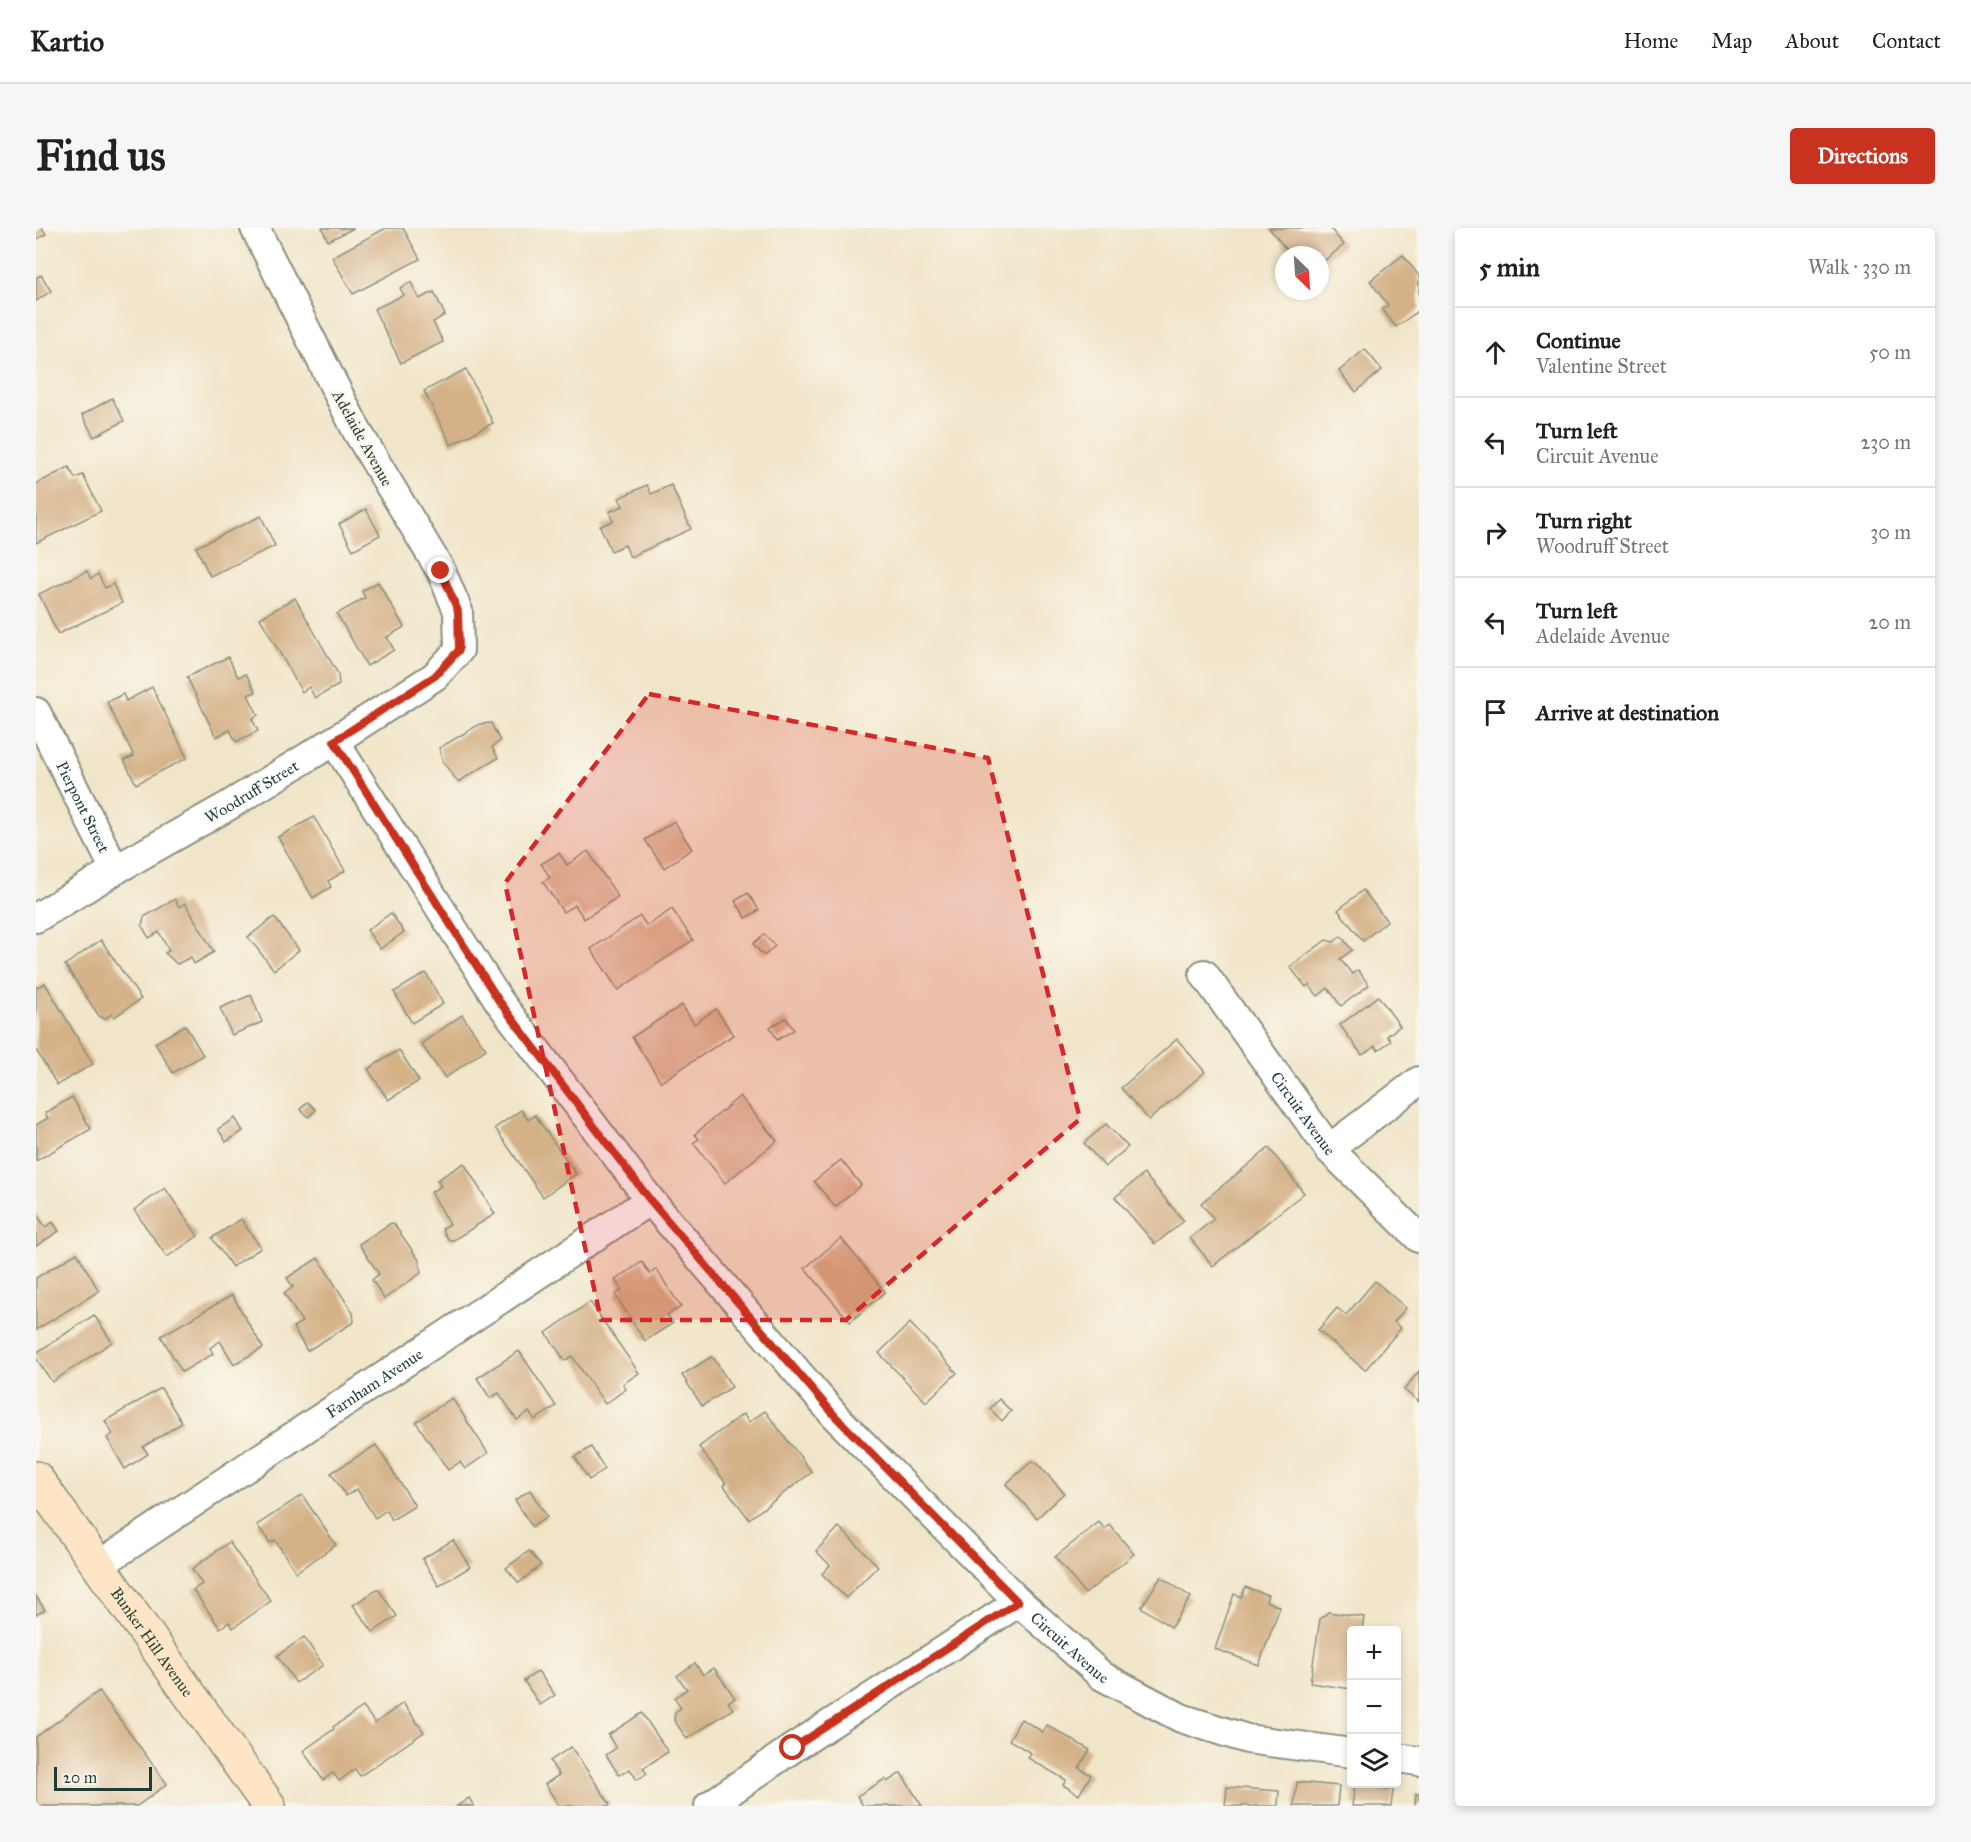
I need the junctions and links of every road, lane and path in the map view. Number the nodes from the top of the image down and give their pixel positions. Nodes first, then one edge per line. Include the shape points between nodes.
1 (255, 228) edge
2 (459, 650) joint
3 (36, 712) edge
4 (334, 741) junction
5 (115, 870) junction
6 (36, 918) edge
7 (1204, 974) dead end
8 (1419, 1081) edge
9 (1329, 1149) junction
10 (650, 1200) junction
11 (1419, 1238) edge
12 (36, 1478) edge
13 (99, 1565) junction
14 (1018, 1602) junction
15 (1347, 1752) edge
16 (1401, 1759) edge
17 (1419, 1761) edge
18 (269, 1806) edge
19 (709, 1806) edge

1 - 2 street, Adelaide Avenue via 357,431 441,571 458,611
2 - 4 street, Woodruff Street via 435,676
3 - 5 street, Pierpont Street
4 - 5 street, Woodruff Street
4 - 10 street, Circuit Avenue via 499,1001
5 - 6 street, Woodruff Street
7 - 9 street, Circuit Avenue
8 - 9 street
9 - 11 street, Circuit Avenue
10 - 13 street, Farnham Avenue
10 - 14 street, Circuit Avenue via 836,1417
12 - 13 main road, Bunker Hill Avenue
13 - 18 main road, Bunker Hill Avenue
14 - 15 street, Circuit Avenue via 1102,1676 1181,1718 1247,1739
14 - 19 street
16 - 17 street

